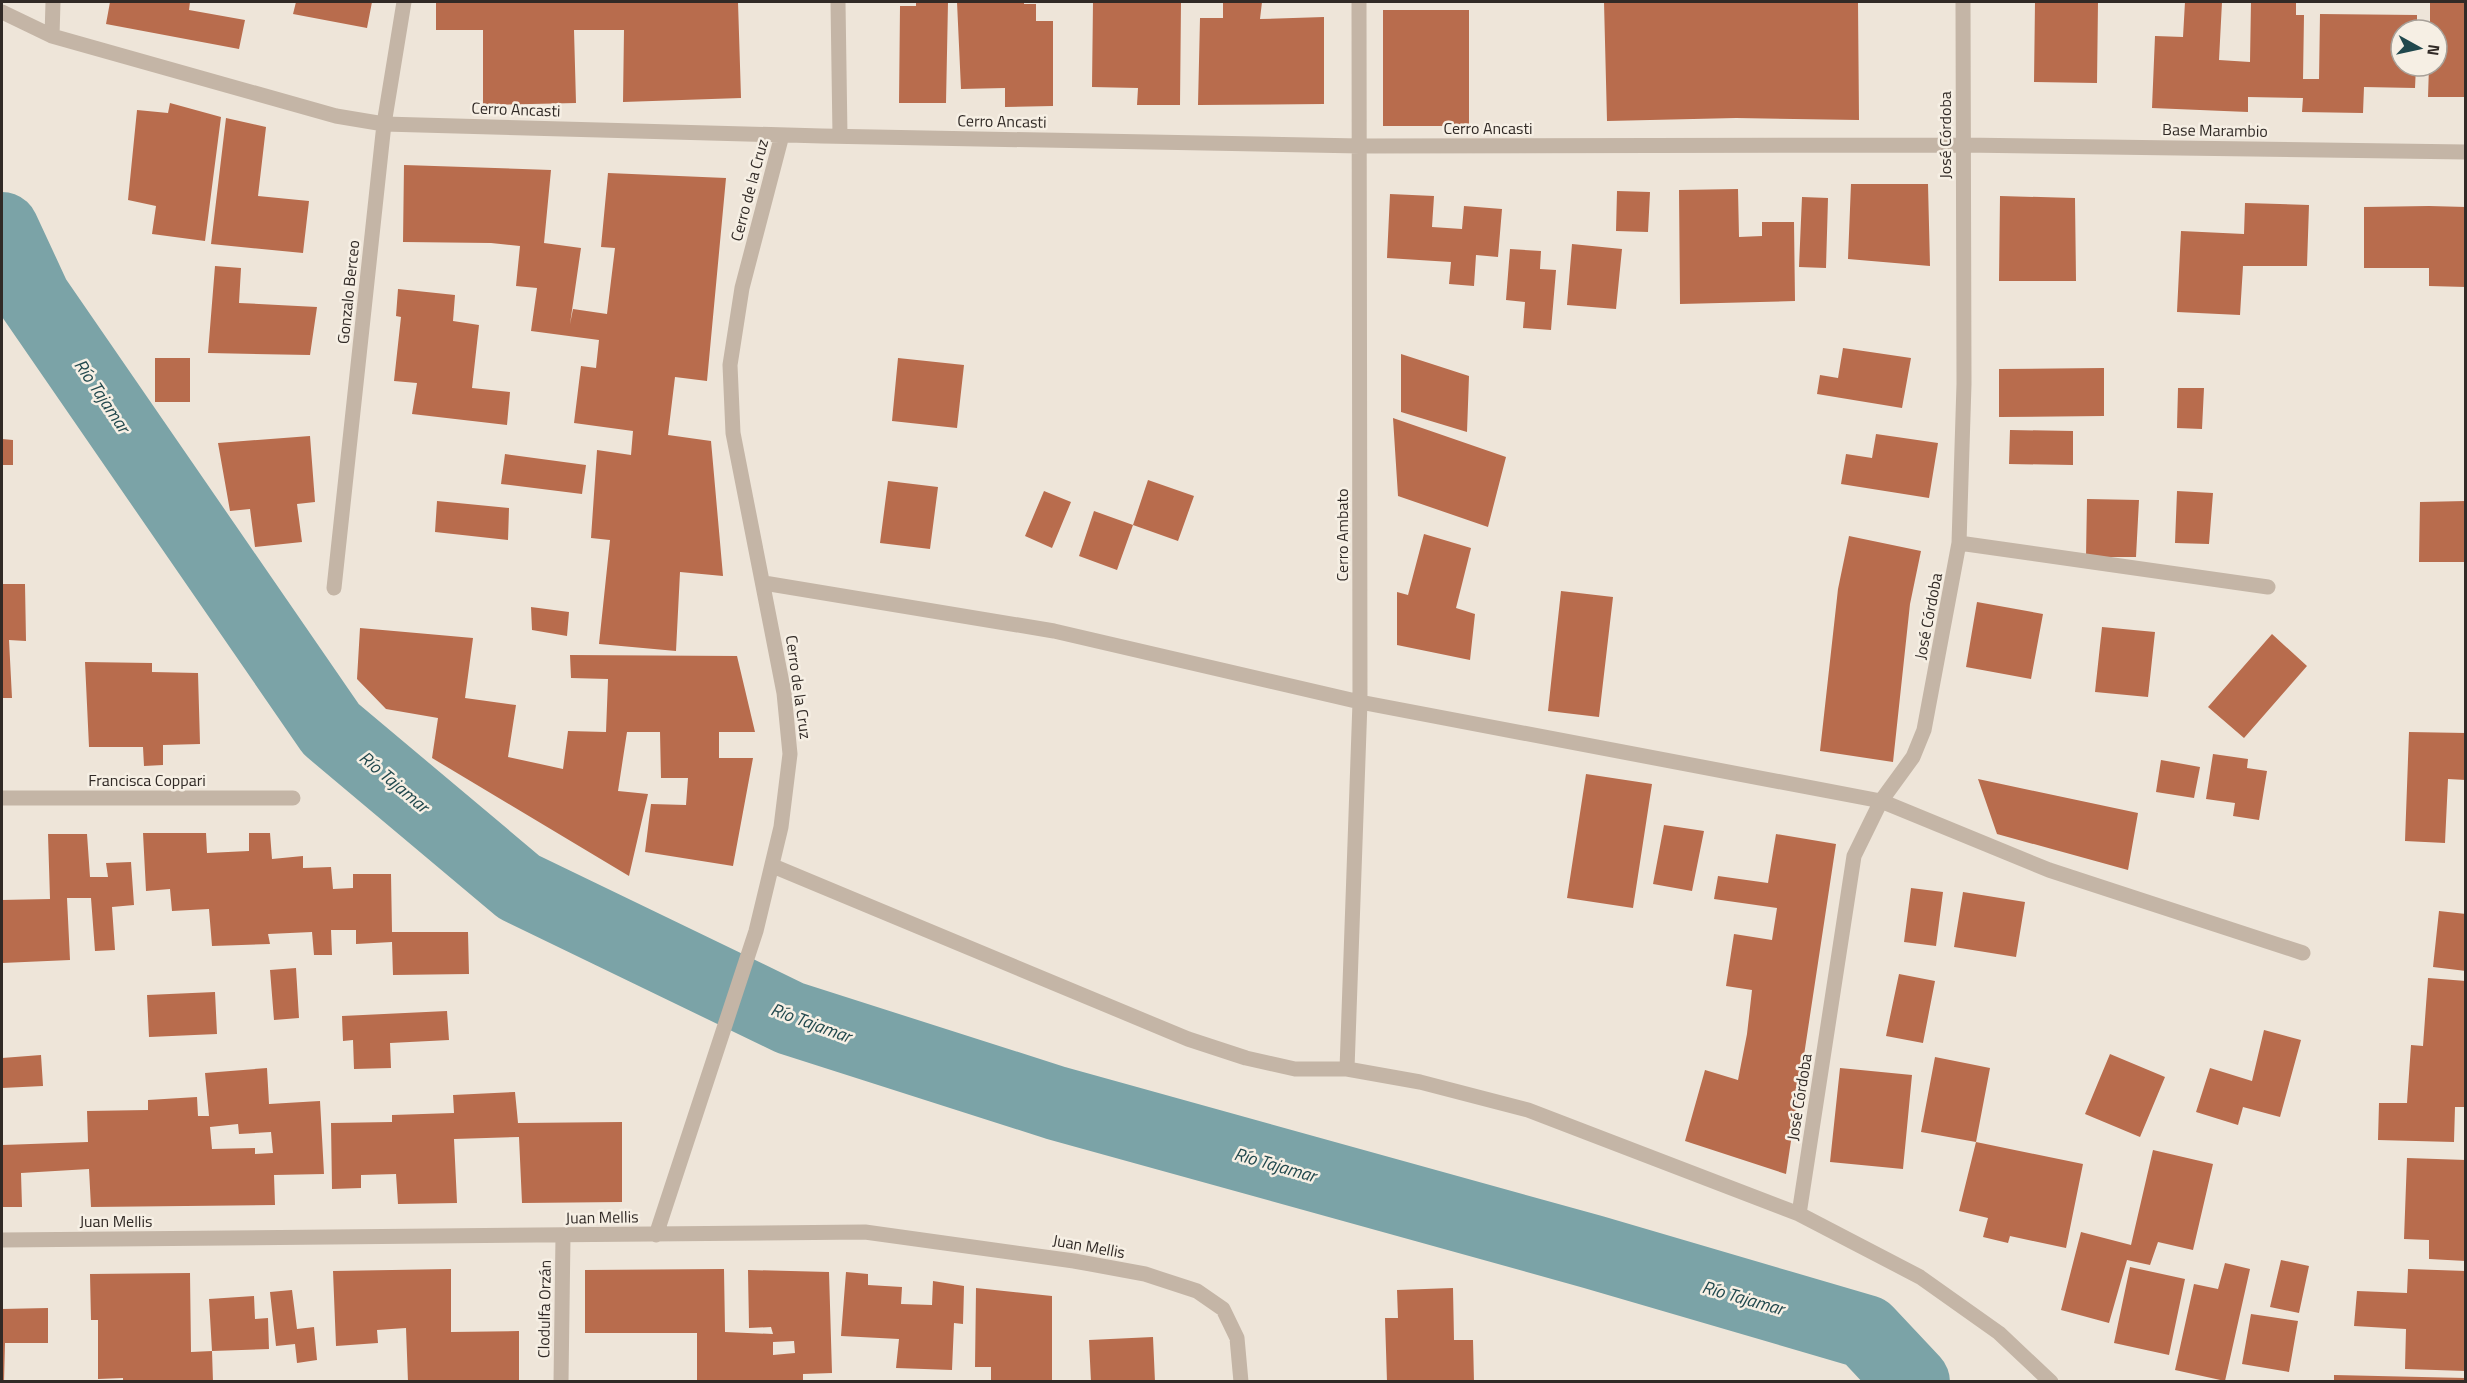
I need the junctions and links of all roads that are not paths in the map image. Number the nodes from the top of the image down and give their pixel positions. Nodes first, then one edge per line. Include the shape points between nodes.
1 (53, 2) edge
2 (404, 2) edge
3 (838, 2) edge
4 (1359, 2) edge
5 (1963, 2) edge
6 (2, 12) edge
7 (52, 36) junction
8 (384, 124) junction
9 (782, 135) junction
10 (840, 136) junction
11 (1963, 145) junction
12 (1360, 146) junction
13 (2466, 152) edge
14 (1959, 543) junction
15 (764, 583) junction
16 (2268, 587) dead end
17 (334, 588) dead end
18 (1360, 702) junction
19 (2, 798) edge
20 (293, 798) dead end
21 (1881, 801) junction
22 (773, 866) junction
23 (2303, 953) dead end
24 (1347, 1069) junction
25 (1799, 1214) junction
26 (656, 1235) junction
27 (563, 1236) junction
28 (2, 1240) edge
29 (561, 1382) edge
30 (1241, 1382) edge
31 (2051, 1382) edge

1 - 7 street
2 - 8 street, Gonzalo Berceo
3 - 10 street
4 - 12 street, Cerro Ambato
5 - 11 street, José Córdoba
6 - 7 street, Cerro Ancasti
7 - 8 street, Cerro Ancasti via 336,116
8 - 9 street, Cerro Ancasti
8 - 17 street, Gonzalo Berceo
9 - 10 street, Cerro Ancasti
9 - 15 street, Cerro de la Cruz via 742,288 730,365 733,433
10 - 12 street, Cerro Ancasti
11 - 12 street, Cerro Ancasti
11 - 13 street, Base Marambio
11 - 14 street, José Córdoba via 1964,384
12 - 18 street, Cerro Ambato
14 - 16 street
14 - 21 street, José Córdoba via 1924,730 1913,757
15 - 18 street via 1054,631
15 - 22 street, Cerro de la Cruz via 784,693 790,754
18 - 21 street
18 - 24 street, Cerro Ambato
19 - 20 street, Francisca Coppari
21 - 23 street via 2049,870
21 - 25 street, José Córdoba via 1854,856
22 - 24 street via 1188,1039 1295,1069
22 - 26 street, Cerro de la Cruz via 756,931
24 - 25 street via 1420,1082 1528,1110
25 - 31 street via 1920,1277 1999,1333
26 - 27 street, Juan Mellis
26 - 30 street, Juan Mellis via 865,1232 1145,1274 1197,1291 1223,1309 1237,1338
27 - 28 street, Juan Mellis
27 - 29 street, Clodulfa Orzán

